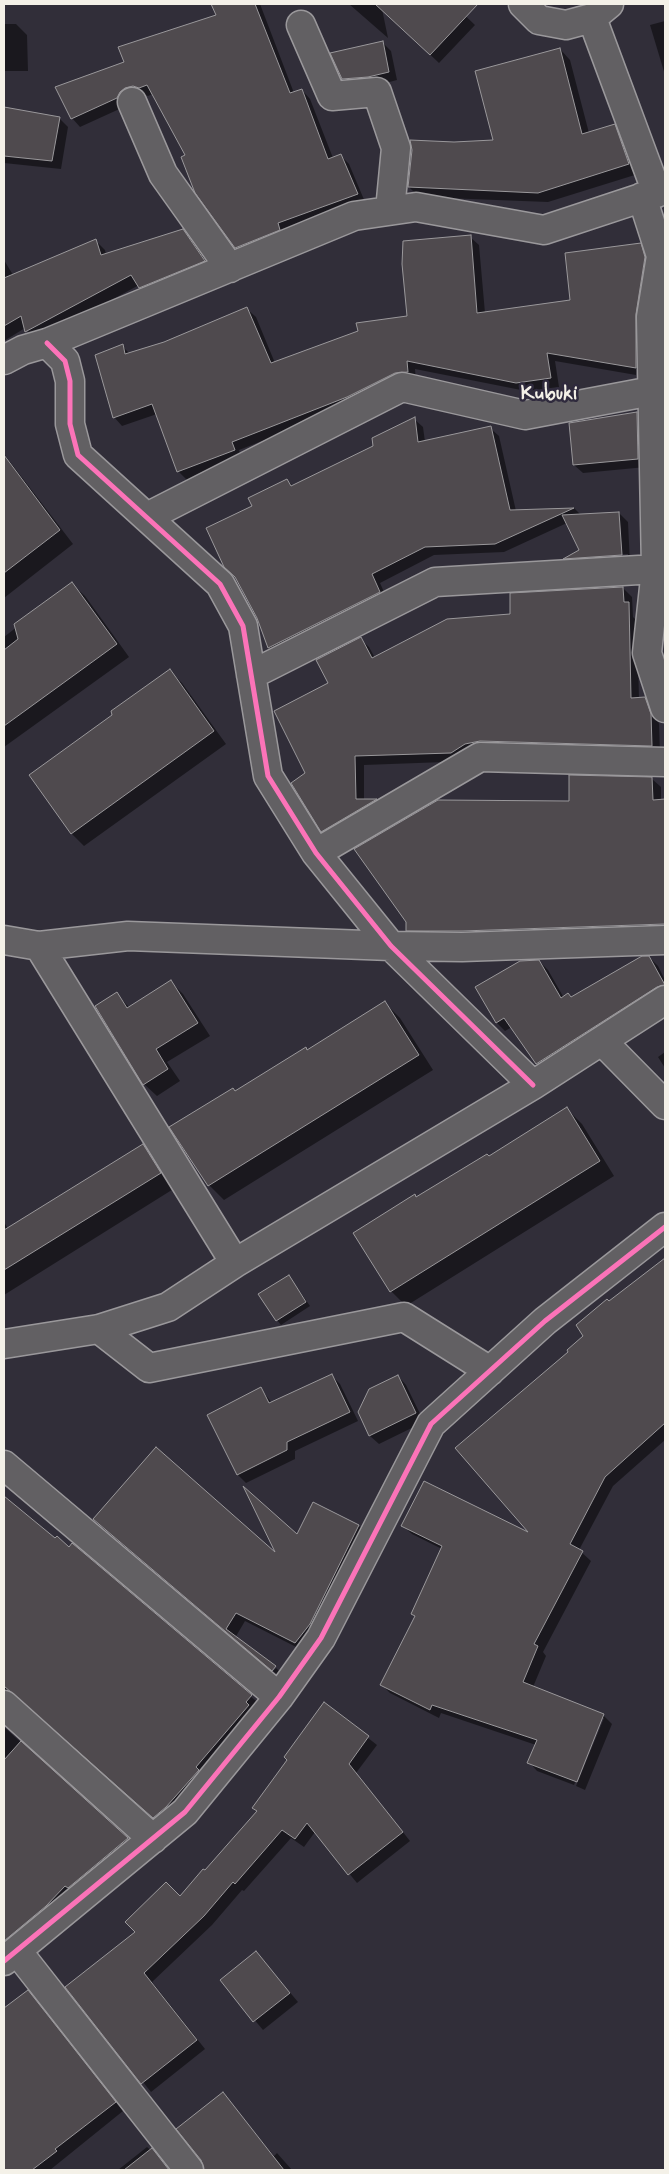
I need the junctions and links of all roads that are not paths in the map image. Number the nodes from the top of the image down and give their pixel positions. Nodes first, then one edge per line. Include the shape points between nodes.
1 (523, 4) edge
2 (600, 11) edge
3 (301, 25) dead end
4 (132, 102) dead end
5 (655, 194) edge
6 (390, 210) junction
7 (230, 268) junction
8 (661, 287) edge
9 (47, 343) junction
10 (4, 360) edge
11 (652, 391) junction
12 (147, 517) junction
13 (660, 523) edge
14 (656, 569) junction
15 (251, 675) junction
16 (665, 708) edge
17 (665, 762) edge
18 (316, 853) junction
19 (4, 940) edge
20 (665, 940) edge
21 (39, 946) junction
22 (391, 946) junction
23 (665, 1000) edge
24 (602, 1040) junction
25 (533, 1085) junction
26 (665, 1105) edge
27 (665, 1227) edge
28 (235, 1263) junction
29 (99, 1329) junction
30 (4, 1344) edge
31 (490, 1371) junction
32 (4, 1465) edge
33 (279, 1697) junction
34 (4, 1705) edge
35 (153, 1839) junction
36 (10, 1956) edge
37 (189, 2170) edge

1 - 2 street via 539,20 566,24
2 - 5 street
3 - 6 street via 332,96 377,92 396,148
4 - 7 street via 163,174
5 - 6 street via 544,230 416,207
5 - 8 street
6 - 7 street via 354,216
7 - 9 street
8 - 11 street via 651,317
9 - 10 street
9 - 12 street via 65,361 70,382 70,424 78,455
11 - 12 street via 525,415 402,387
11 - 13 street
12 - 15 street via 220,584 243,626
13 - 14 street
14 - 15 street via 435,582
14 - 16 street via 647,653
15 - 18 street via 268,776
17 - 18 street via 480,758
18 - 22 street
19 - 21 street
20 - 22 street via 462,947
21 - 22 street via 128,936
21 - 28 street
22 - 25 street
23 - 24 street
24 - 25 street
24 - 26 street
25 - 28 street
27 - 31 street via 545,1321
28 - 29 street via 168,1307
29 - 30 street
29 - 31 street via 149,1368 404,1317
31 - 33 street via 431,1424 321,1638
32 - 33 street
33 - 35 street via 185,1812
34 - 35 street
35 - 36 street
36 - 37 street

